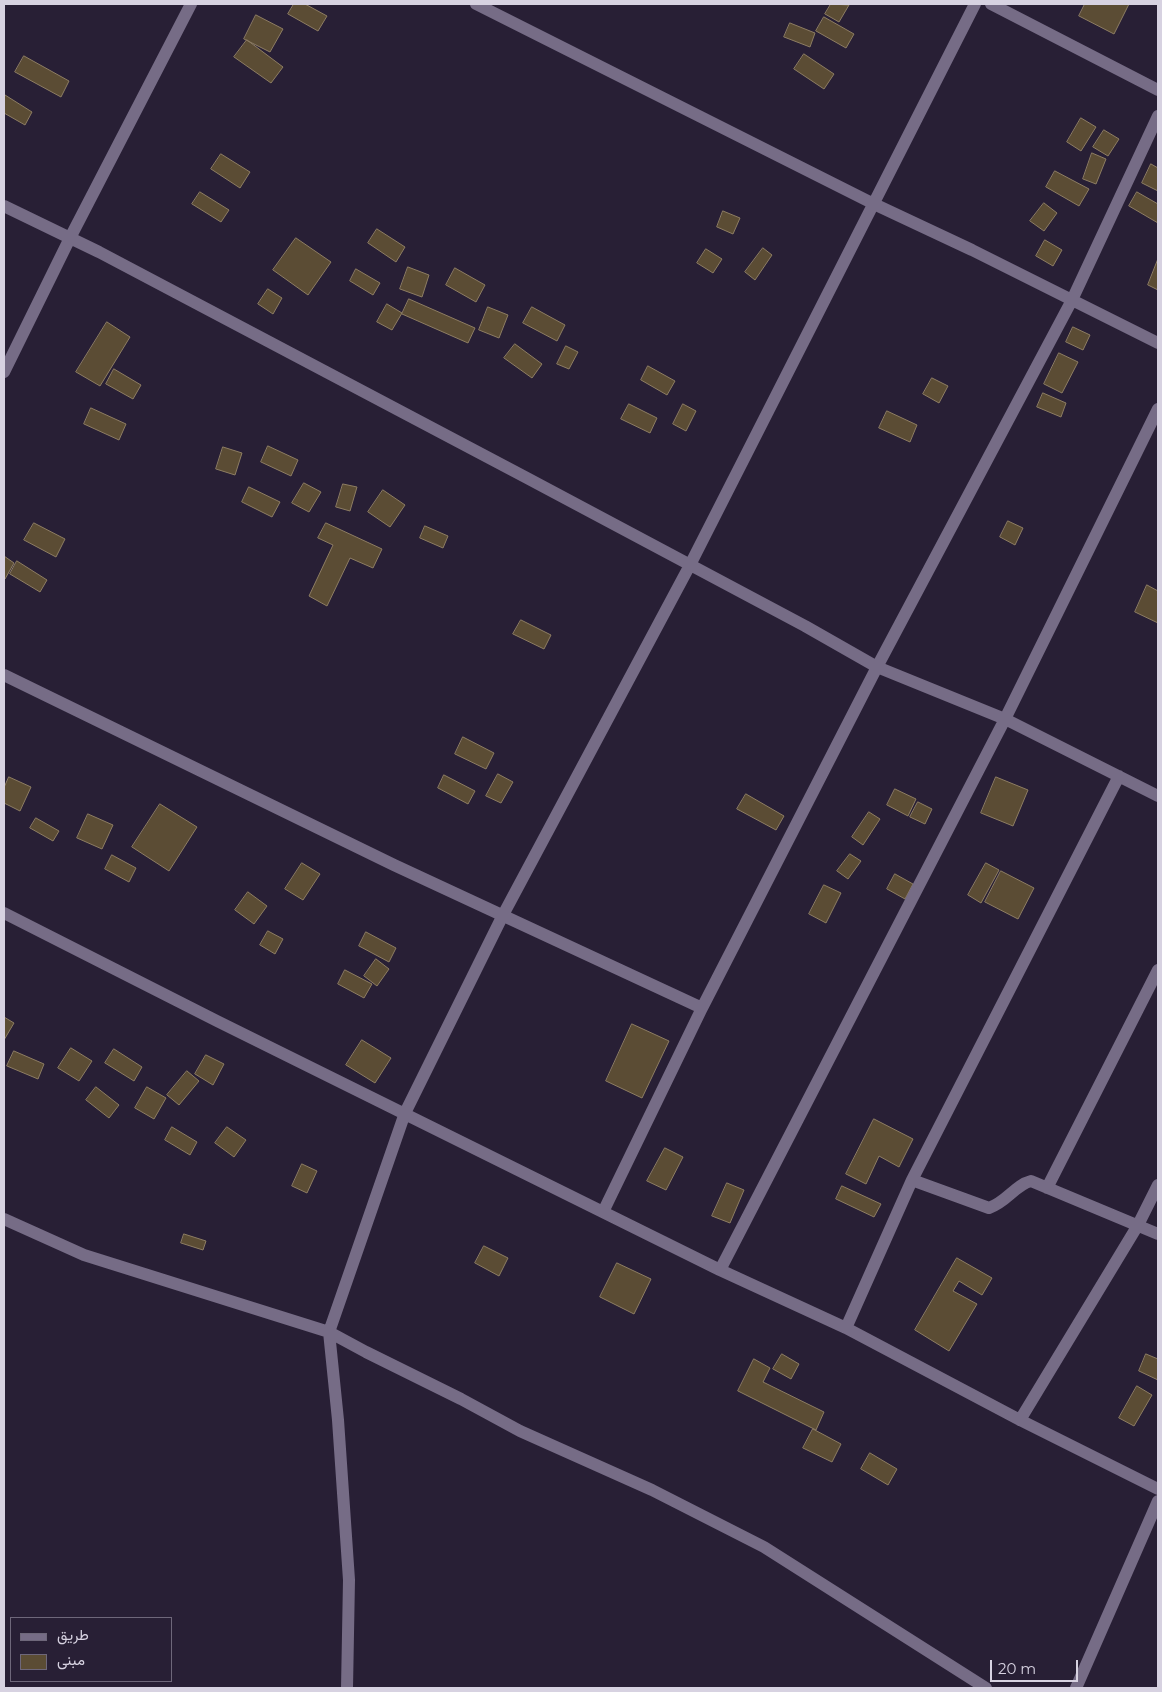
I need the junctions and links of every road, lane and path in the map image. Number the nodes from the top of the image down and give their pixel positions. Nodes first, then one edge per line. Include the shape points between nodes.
1 (191, 4) edge
2 (476, 4) edge
3 (975, 4) edge
4 (991, 4) edge
5 (1158, 90) edge
6 (1158, 116) edge
7 (874, 204) junction
8 (4, 206) edge
9 (70, 238) junction
10 (1072, 300) junction
11 (1158, 343) edge
12 (4, 372) edge
13 (1158, 409) edge
14 (690, 565) junction
15 (877, 667) junction
16 (4, 675) edge
17 (1005, 719) junction
18 (1119, 776) junction
19 (1158, 796) edge
20 (4, 913) edge
21 (503, 915) junction
22 (1158, 970) edge
23 (702, 1008) junction
24 (405, 1113) junction
25 (912, 1180) junction
26 (1158, 1184) edge
27 (1047, 1188) junction
28 (603, 1212) junction
29 (4, 1219) edge
30 (1138, 1225) junction
31 (1158, 1234) edge
32 (720, 1270) junction
33 (846, 1328) junction
34 (329, 1332) junction
35 (1020, 1420) junction
36 (1158, 1489) edge
37 (1158, 1501) edge
38 (347, 1688) edge
39 (986, 1688) edge
40 (1076, 1688) edge

1 - 9 street
2 - 7 street
3 - 7 street
4 - 5 street
6 - 10 street
7 - 10 street
7 - 14 street
8 - 9 street
9 - 12 street
9 - 14 street
10 - 11 street
10 - 15 street
13 - 17 street
14 - 15 street
14 - 21 street
15 - 17 street
15 - 23 street
16 - 21 street
17 - 18 street
17 - 32 street
18 - 19 street
18 - 25 street
20 - 24 street
21 - 23 street
21 - 24 street
22 - 27 street
23 - 28 street
24 - 28 street
24 - 34 street
25 - 27 street via 989,1208 1008,1198 1023,1183 1031,1181
25 - 33 street
26 - 30 street
27 - 30 street
28 - 32 street
29 - 34 street via 84,1255
30 - 31 street
30 - 35 street
32 - 33 street
33 - 35 street
34 - 38 street via 348,1580
34 - 39 street via 520,1431 652,1490 764,1547
35 - 36 street
37 - 40 street

